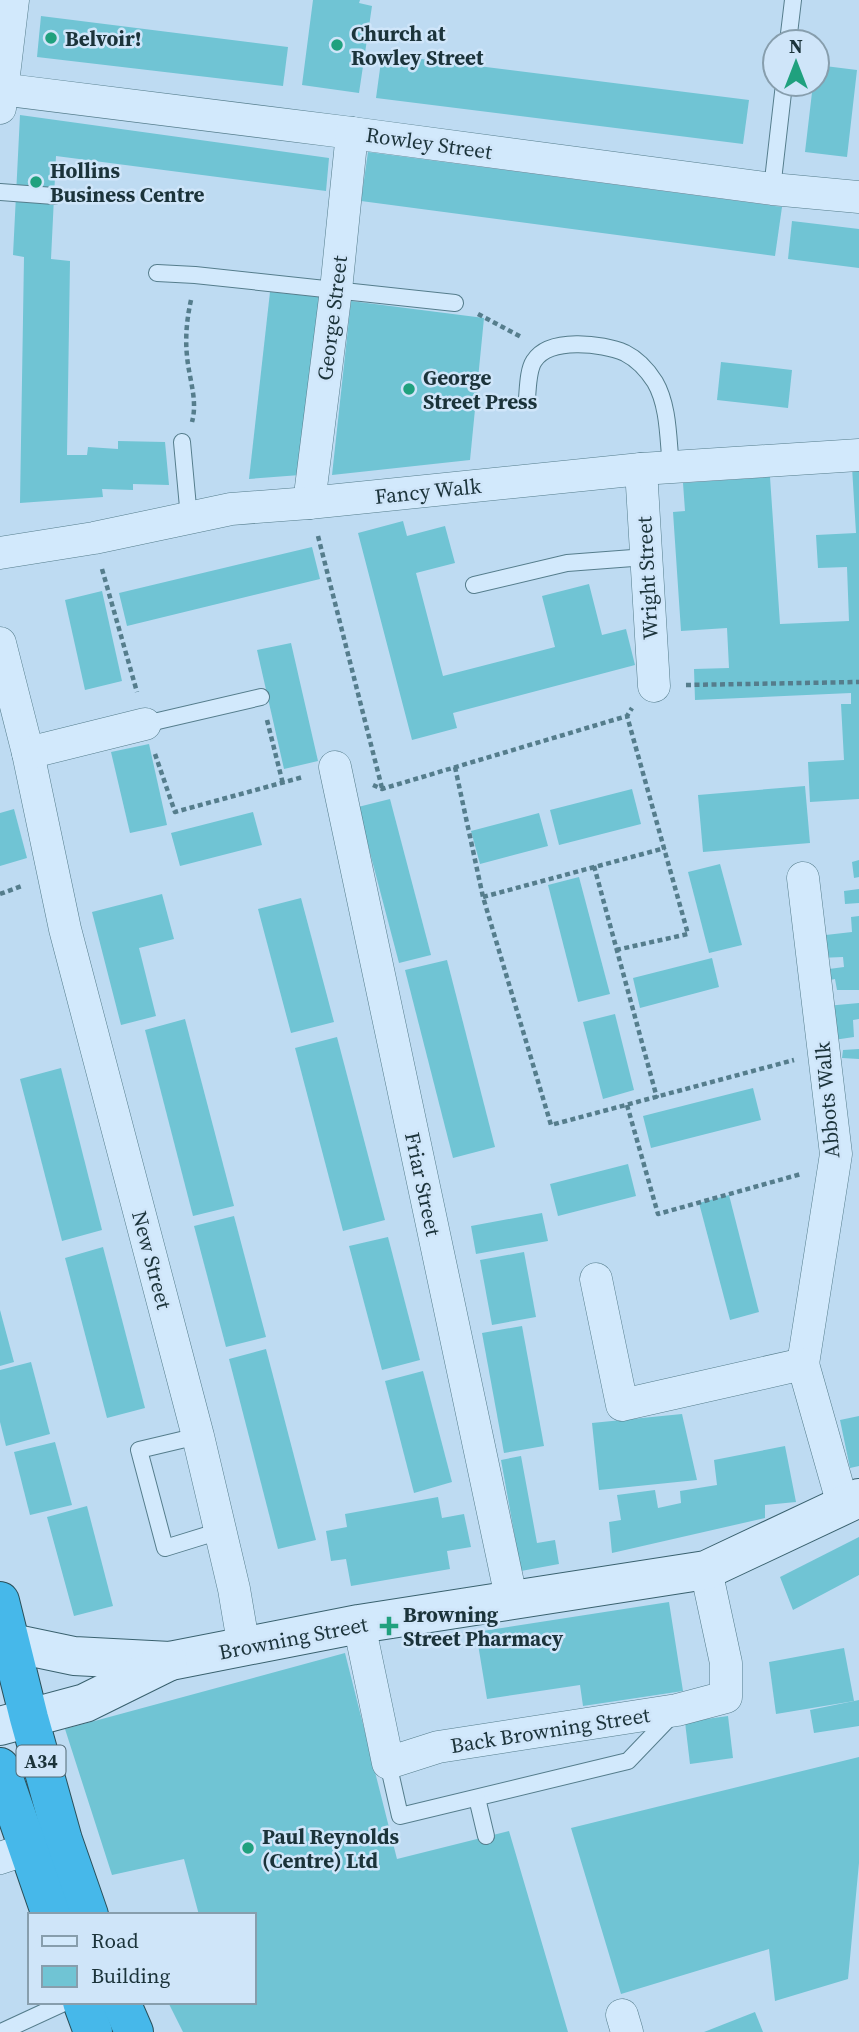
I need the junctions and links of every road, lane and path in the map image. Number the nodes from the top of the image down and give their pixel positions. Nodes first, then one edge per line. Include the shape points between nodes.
1 (13, 0) edge
2 (793, 0) edge
3 (790, 28) edge
4 (1, 96) edge
5 (782, 98) edge
6 (352, 133) junction
7 (772, 189) junction
8 (0, 192) edge
9 (54, 196) dead end
10 (859, 197) edge
11 (157, 273) dead end
12 (195, 275) junction
13 (336, 290) junction
14 (455, 303) joint
15 (546, 350) junction
16 (527, 398) dead end
17 (182, 442) joint
18 (859, 455) edge
19 (656, 468) junction
20 (309, 503) junction
21 (189, 518) junction
22 (94, 538) junction
23 (0, 553) edge
24 (646, 557) junction
25 (474, 585) dead end
26 (0, 643) edge
27 (859, 682) edge
28 (654, 686) junction
29 (261, 697) joint
30 (627, 716) junction
31 (145, 724) junction
32 (28, 753) junction
33 (335, 767) junction
34 (456, 767) junction
35 (284, 784) junction
36 (382, 789) junction
37 (665, 848) junction
38 (594, 866) junction
39 (803, 878) dead end
40 (483, 897) junction
41 (617, 950) junction
42 (824, 1052) junction
43 (657, 1098) junction
44 (627, 1105) junction
45 (834, 1164) junction
46 (596, 1279) dead end
47 (803, 1364) junction
48 (198, 1436) junction
49 (851, 1502) edge
50 (220, 1531) junction
51 (706, 1570) junction
52 (512, 1602) junction
53 (1, 1603) edge
54 (359, 1624) junction
55 (12, 1643) junction
56 (244, 1648) junction
57 (170, 1661) junction
58 (677, 1710) junction
59 (14, 1722) edge
60 (388, 1763) junction
61 (0, 1767) edge
62 (477, 1798) junction
63 (486, 1836) dead end
64 (14, 1853) edge
65 (50, 1913) edge
66 (88, 1913) edge
67 (62, 2004) edge
68 (83, 2004) edge
69 (122, 2004) edge
70 (1, 2032) edge
71 (93, 2032) edge
72 (134, 2032) edge

1 - 4 street
2 - 3 lane
4 - 6 street, Rowley Street
5 - 7 lane
6 - 7 street, Rowley Street
6 - 13 street, George Street
7 - 10 street, Rowley Street
8 - 9 lane
11 - 12 lane
12 - 13 lane
12 - 17 path via 187,318 187,354 196,409
13 - 14 lane
13 - 20 street, George Street
14 - 15 path
15 - 16 lane via 533,362
15 - 19 lane via 596,345 625,353 645,367 657,385 665,412
17 - 21 lane
18 - 19 street, Fancy Walk
19 - 20 street, Fancy Walk
19 - 24 street, Wright Street
20 - 21 street, Fancy Walk via 231,509
20 - 36 path
21 - 22 street, Fancy Walk
22 - 23 street, Fancy Walk
22 - 31 path
24 - 25 lane via 567,563
24 - 28 street, Wright Street
26 - 32 street, New Street
27 - 28 path
28 - 30 path via 642,691
29 - 31 lane
29 - 35 path
30 - 34 path
30 - 37 path
31 - 32 street
31 - 35 path via 175,812
32 - 48 street, New Street via 65,929
33 - 35 path
33 - 36 path
33 - 52 street, Friar Street
34 - 36 path
34 - 40 path
37 - 38 path
37 - 41 path via 688,934
38 - 40 path
38 - 41 path
39 - 42 street, Abbots Walk
40 - 44 path via 551,1125
41 - 43 path
42 - 43 path
42 - 45 street, Abbots Walk
43 - 44 path
44 - 45 path via 658,1214
45 - 47 street, Abbots Walk
46 - 47 street via 622,1405
47 - 49 street, Abbots Walk
48 - 50 street, New Street
48 - 50 lane via 139,1450 165,1548
49 - 51 street, Browning Street
50 - 56 street, New Street
51 - 52 street, Browning Street
51 - 58 street, Back Browning Street via 726,1663 726,1697
52 - 54 street, Browning Street
53 - 55 highway, A34
54 - 56 street, Browning Street
54 - 60 street
55 - 57 street, Browning Street via 74,1656
55 - 59 highway, A34
56 - 57 street, Browning Street
57 - 59 street, Browning Street via 85,1703
58 - 60 street, Back Browning Street via 438,1747
58 - 62 lane via 628,1761
59 - 66 highway, A34
60 - 62 lane via 400,1816
61 - 64 highway, A34
62 - 63 lane
64 - 65 highway, A34
67 - 70 lane
68 - 71 highway
69 - 72 highway

